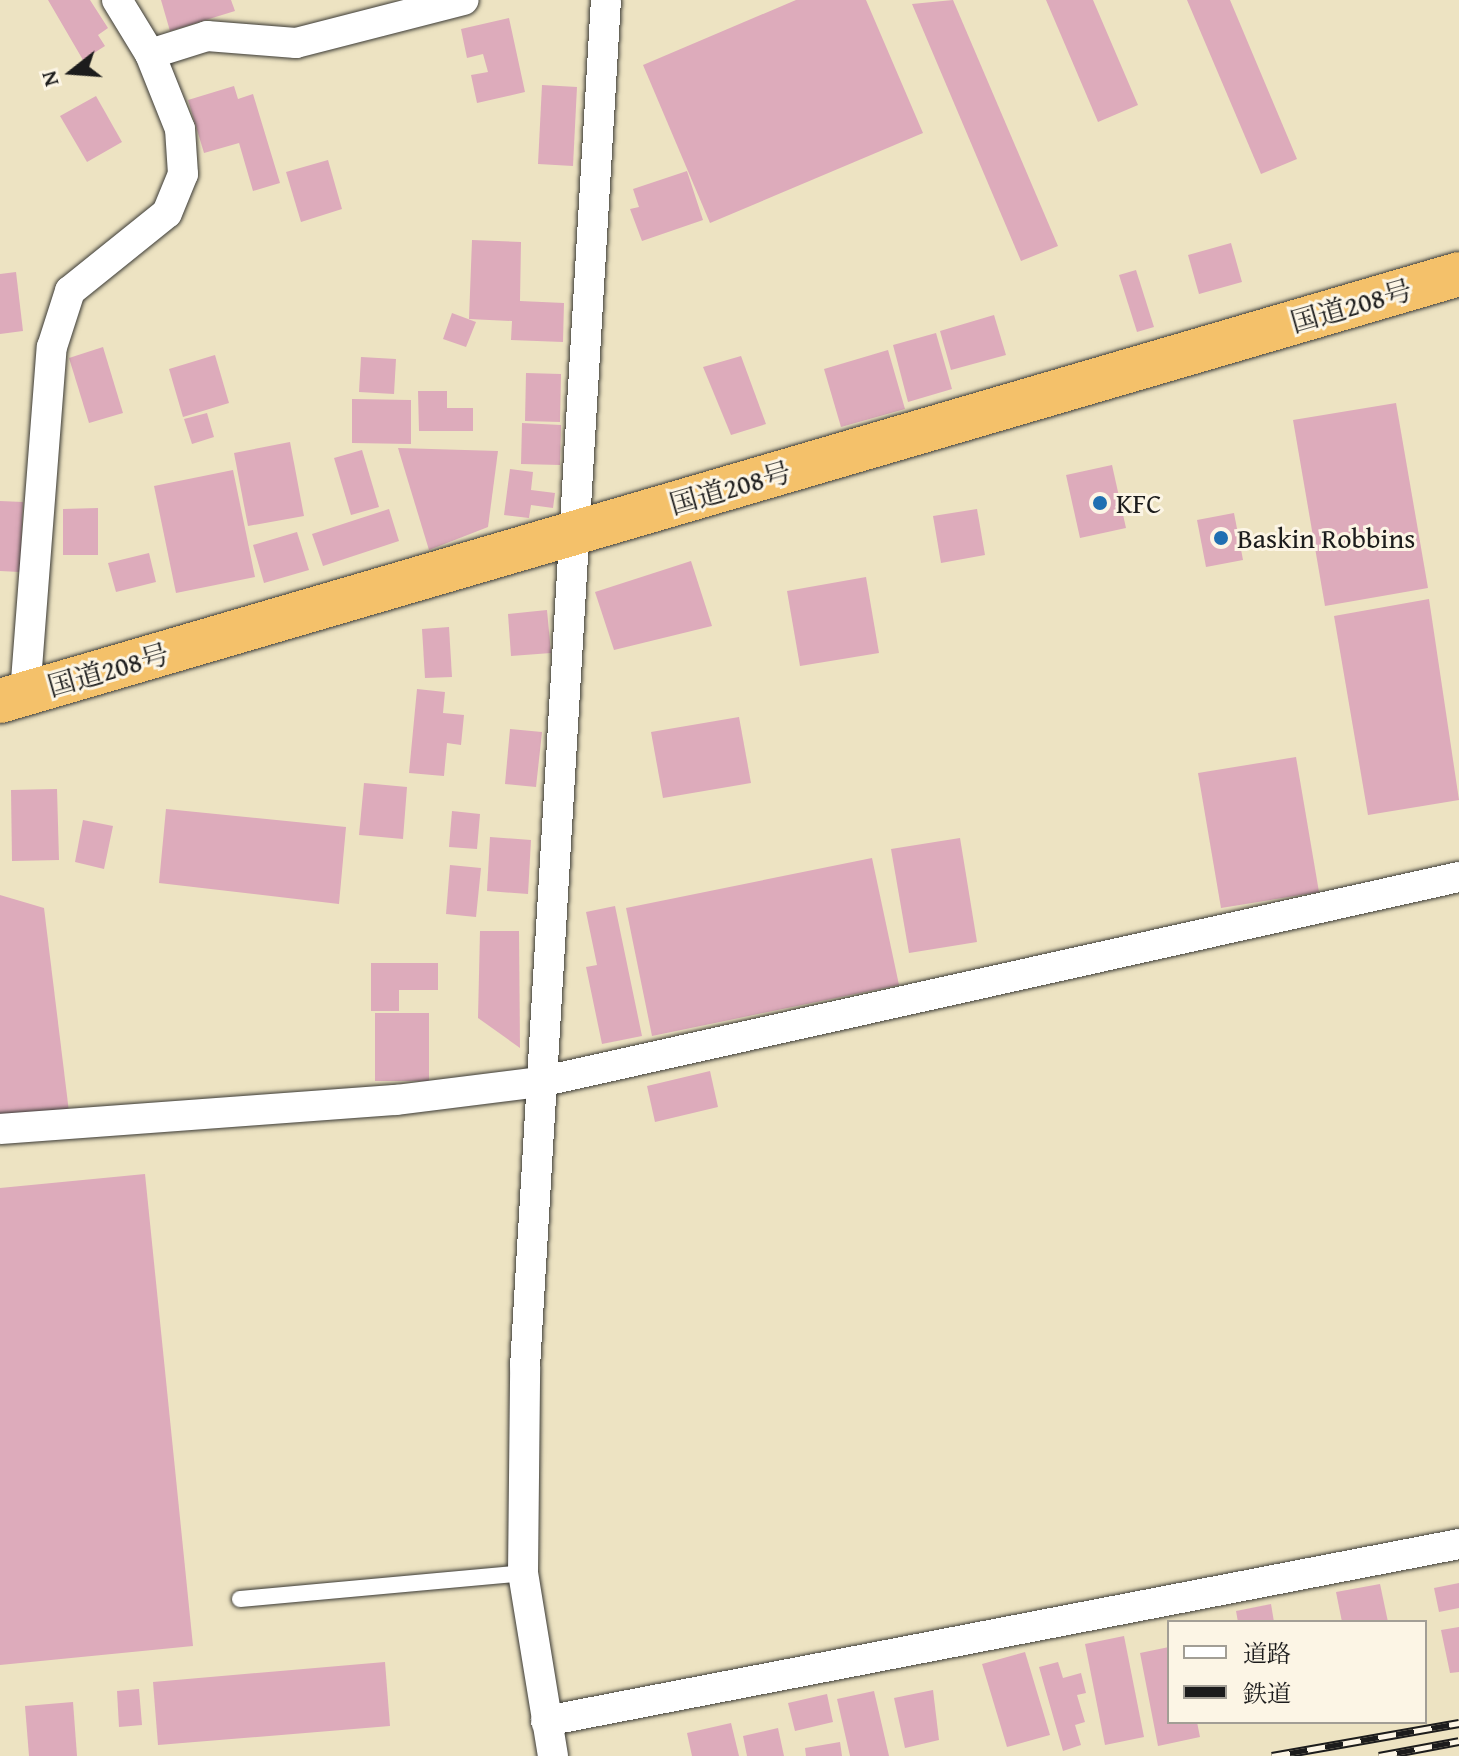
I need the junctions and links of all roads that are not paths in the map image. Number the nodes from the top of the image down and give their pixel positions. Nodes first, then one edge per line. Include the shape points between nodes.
1 (117, 0) edge
2 (464, 0) edge
3 (606, 0) edge
4 (150, 54) junction
5 (1459, 274) edge
6 (569, 535) junction
7 (13, 698) edge
8 (1459, 877) edge
9 (540, 1082) junction
10 (0, 1129) edge
11 (1459, 1544) edge
12 (523, 1573) junction
13 (240, 1599) dead end
14 (546, 1721) junction
15 (553, 1756) edge

1 - 4 street
2 - 4 street via 296,43 207,36
3 - 6 street via 590,325
4 - 7 street via 180,129 183,174 167,213 70,291 52,347
5 - 6 highway, 国道208号
6 - 7 highway, 国道208号
6 - 9 street
8 - 9 street
9 - 10 street via 396,1100
9 - 12 street
11 - 14 street
12 - 13 lane
12 - 14 street
14 - 15 street

